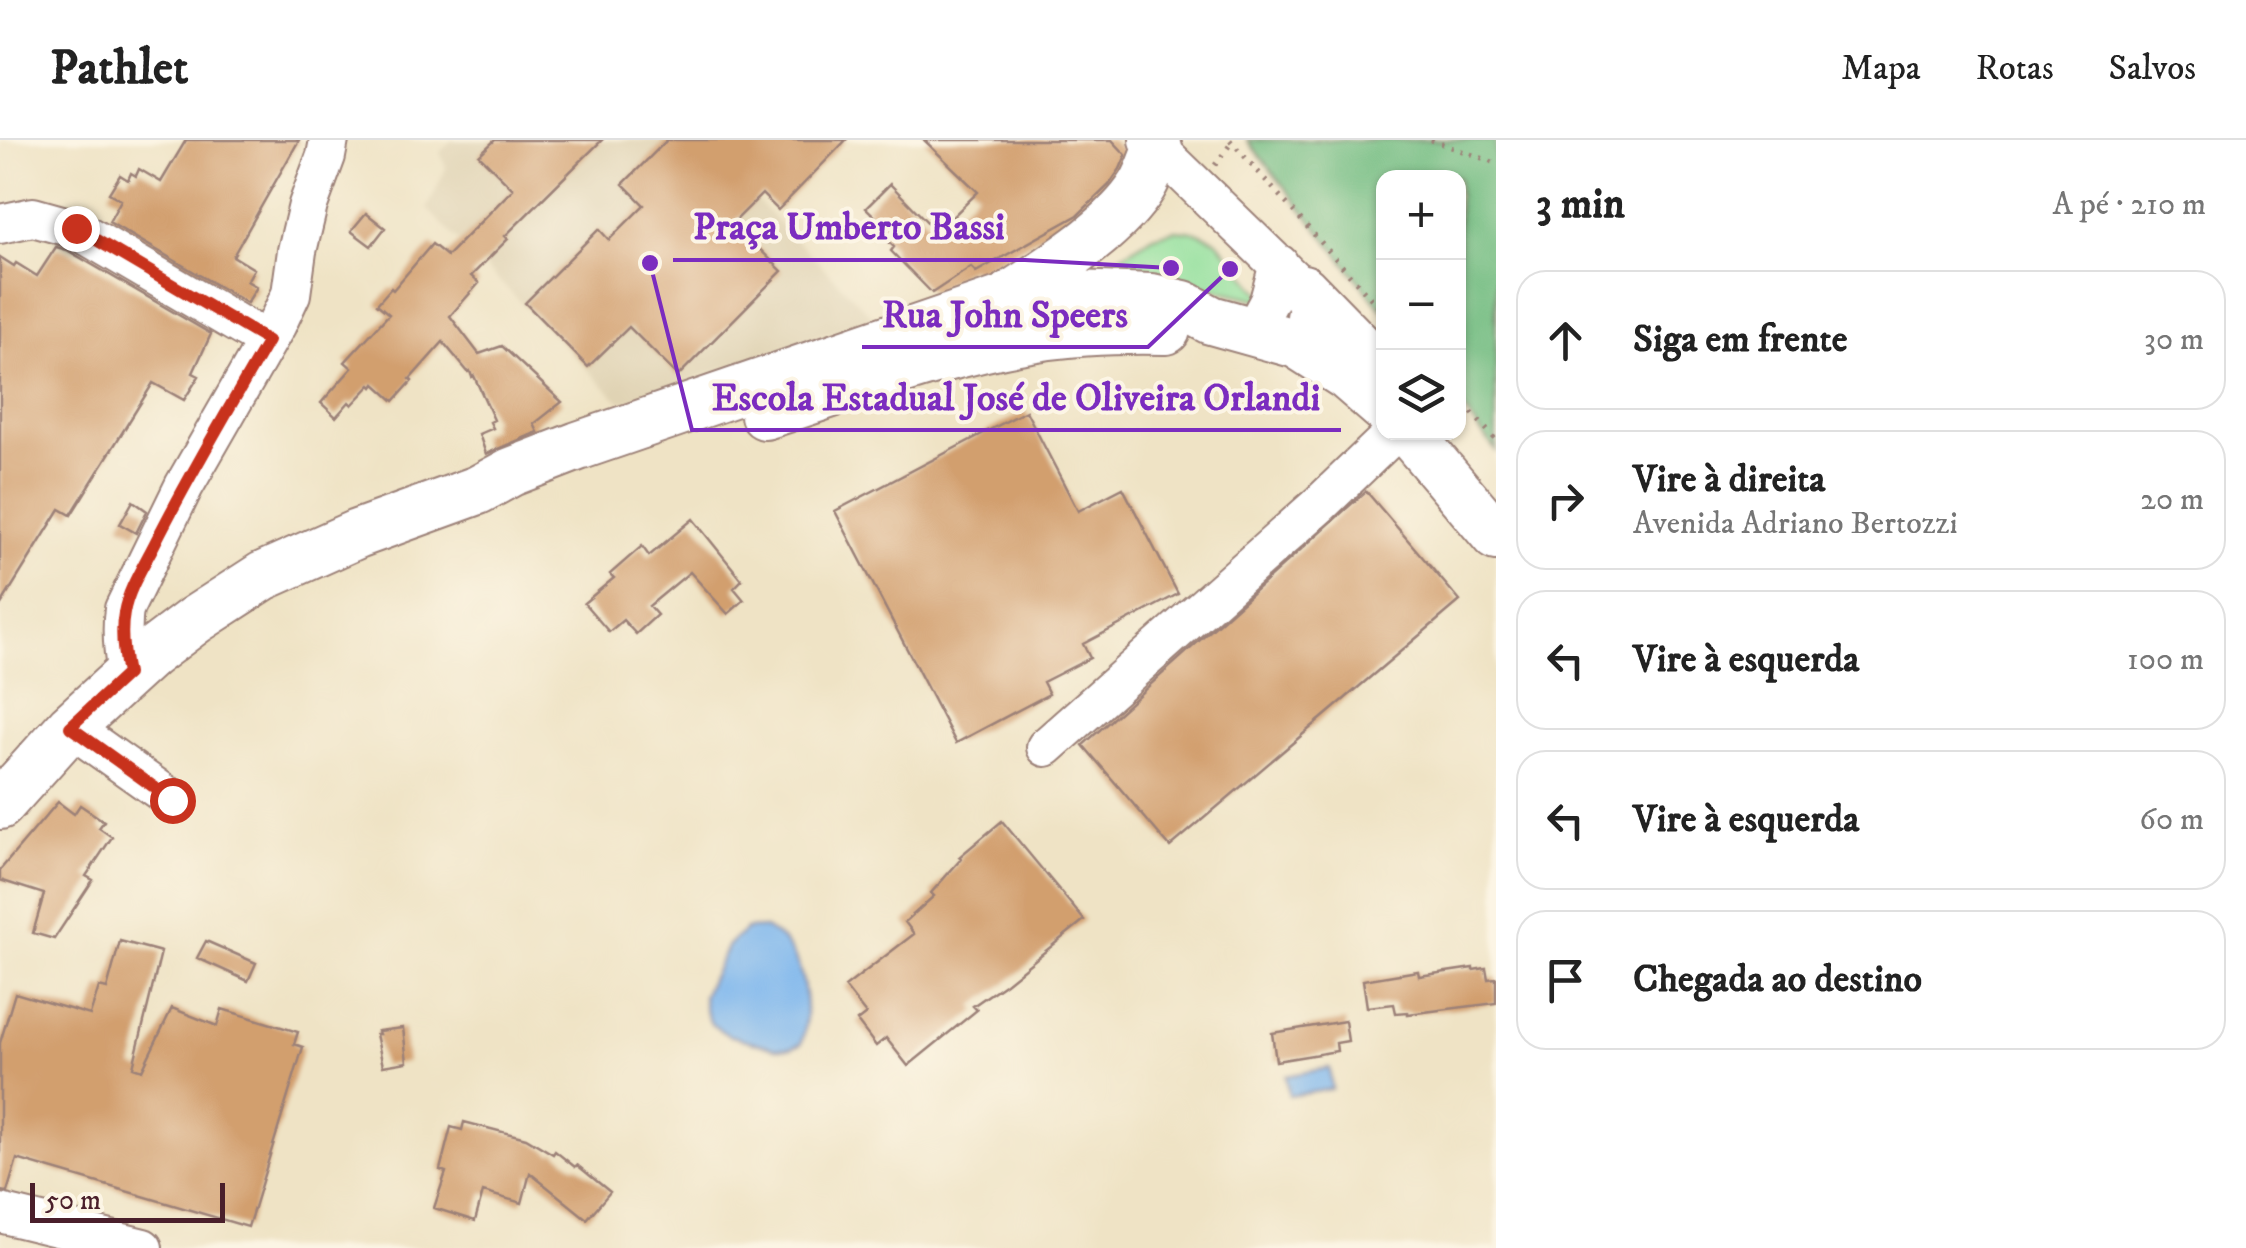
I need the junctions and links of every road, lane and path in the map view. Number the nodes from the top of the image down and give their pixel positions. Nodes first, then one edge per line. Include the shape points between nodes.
1 (329, 140) edge
2 (1431, 140) edge
3 (1232, 141) edge
4 (1154, 145) edge
5 (1496, 163) edge
6 (1216, 164) dead end
7 (0, 224) edge
8 (1291, 276) junction
9 (1004, 300) junction
10 (1376, 303) edge
11 (1254, 332) junction
12 (268, 341) junction
13 (1376, 364) edge
14 (1376, 401) edge
15 (1466, 406) edge
16 (1388, 440) edge
17 (1415, 440) edge
18 (1435, 440) edge
19 (1496, 440) edge
20 (478, 490) junction
21 (1491, 530) edge
22 (127, 674) junction
23 (70, 727) junction
24 (1046, 747) dead end
25 (172, 800) dead end
26 (0, 805) edge
27 (0, 1214) edge
28 (142, 1248) edge

1 - 12 street via 291,294
2 - 5 path
3 - 6 path
3 - 10 path
4 - 8 street
4 - 9 main road via 1142,186 1117,216
7 - 12 street via 33,218 76,228
8 - 11 street via 1308,310
8 - 13 main road
9 - 11 main road via 1150,298
9 - 20 main road via 578,446
11 - 14 main road via 1348,376
11 - 20 main road via 1110,329 1036,337 965,352 565,480 513,492
12 - 22 street via 184,486 124,608
15 - 19 path
16 - 24 street
17 - 21 main road
18 - 21 main road
20 - 22 main road via 263,576
22 - 23 main road
23 - 25 street
23 - 26 main road
27 - 28 street

